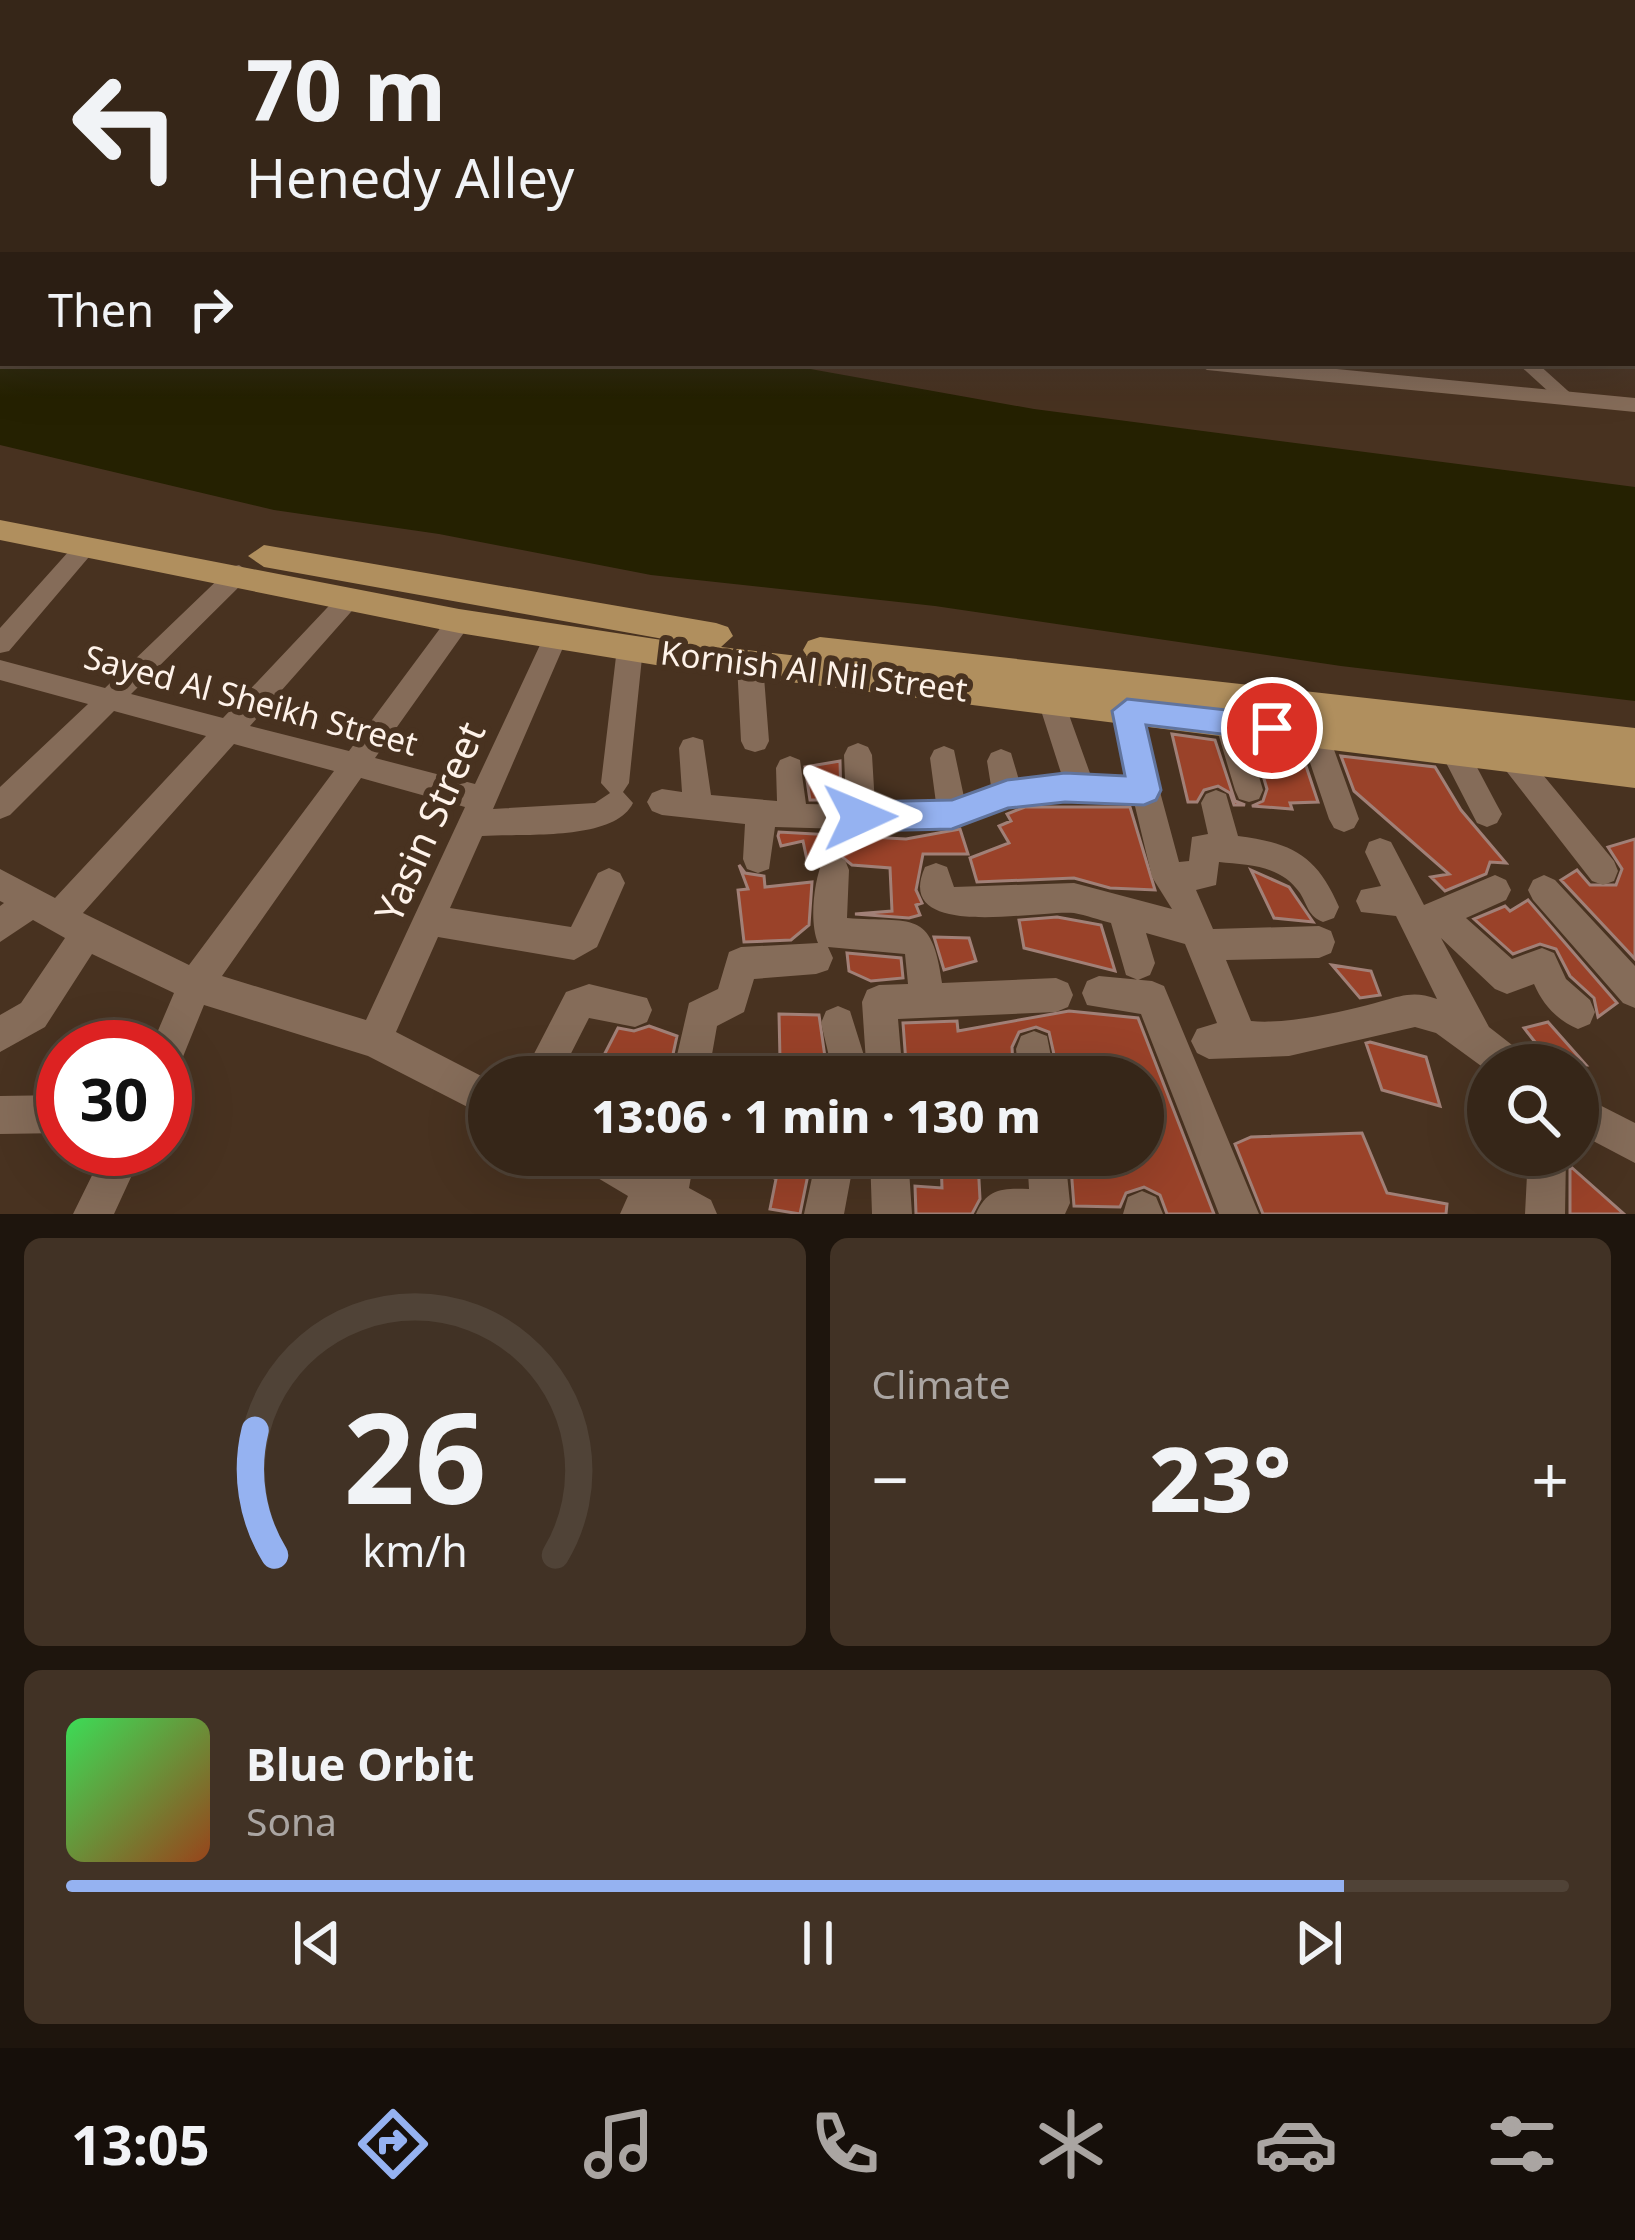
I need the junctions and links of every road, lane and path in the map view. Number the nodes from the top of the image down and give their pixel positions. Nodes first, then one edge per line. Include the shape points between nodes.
1 (1237, 366) edge
2 (1530, 366) edge
3 (1568, 399) junction
4 (1635, 405) edge
5 (0, 509) edge
6 (0, 530) edge
7 (86, 547) junction
8 (239, 573) junction
9 (350, 598) junction
10 (459, 621) junction
11 (556, 636) junction
12 (0, 644) edge
13 (630, 648) junction
14 (750, 664) junction
15 (0, 670) edge
16 (109, 700) junction
17 (1051, 701) junction
18 (1127, 711) junction
19 (1229, 723) junction
20 (228, 731) junction
21 (1314, 733) junction
22 (755, 741) dead end
23 (1635, 744) edge
24 (693, 748) dead end
25 (1453, 749) junction
26 (858, 755) dead end
27 (1510, 755) junction
28 (944, 758) dead end
29 (1001, 761) dead end
30 (355, 765) junction
31 (790, 768) dead end
32 (1635, 772) edge
33 (1081, 790) junction
34 (1144, 790) junction
35 (1249, 790) dead end
36 (1007, 794) junction
37 (662, 802) dead end
38 (1216, 803) dead end
39 (0, 806) edge
40 (697, 806) junction
41 (477, 811) junction
42 (760, 812) junction
43 (792, 814) junction
44 (952, 814) junction
45 (1487, 814) dead end
46 (860, 817) junction
47 (1344, 819) dead end
48 (1226, 849) junction
49 (1380, 853) dead end
50 (758, 859) dead end
51 (834, 870) dead end
52 (1603, 871) dead end
53 (936, 877) dead end
54 (1167, 877) junction
55 (609, 883) dead end
56 (0, 884) edge
57 (1495, 890) dead end
58 (1544, 890) dead end
59 (1323, 907) dead end
60 (1408, 910) junction
61 (1124, 912) junction
62 (59, 917) junction
63 (429, 920) junction
64 (0, 926) edge
65 (1199, 938) junction
66 (1319, 942) dead end
67 (816, 958) dead end
68 (1138, 963) dead end
69 (195, 986) junction
70 (1635, 991) edge
71 (1099, 993) dead end
72 (1056, 995) dead end
73 (927, 1001) junction
74 (635, 1010) dead end
75 (1578, 1012) dead end
76 (180, 1020) edge
77 (838, 1023) dead end
78 (0, 1034) edge
79 (1476, 1039) junction
80 (375, 1040) junction
81 (1482, 1044) edge
82 (551, 1056) edge
83 (694, 1056) edge
84 (847, 1056) edge
85 (883, 1056) edge
86 (468, 1089) edge
87 (36, 1114) edge
88 (0, 1115) edge
89 (1599, 1124) edge
90 (1635, 1144) edge
91 (111, 1176) edge
92 (634, 1176) edge
93 (832, 1176) edge
94 (890, 1176) edge
95 (1048, 1176) edge
96 (1542, 1176) edge
97 (667, 1193) edge
98 (93, 1214) edge
99 (824, 1214) edge
100 (892, 1214) edge
101 (996, 1214) edge
102 (1240, 1214) edge
103 (1545, 1214) edge

1 - 3 street
2 - 3 street
3 - 4 street
5 - 23 main road, Kornish Al Nil Street via 672,631
6 - 7 main road, Kornish Al Nil Street
7 - 8 main road, Kornish Al Nil Street
7 - 12 street
8 - 9 main road, Kornish Al Nil Street
8 - 16 street
9 - 10 main road, Kornish Al Nil Street
9 - 20 street
10 - 11 main road, Kornish Al Nil Street
10 - 30 street
11 - 13 main road, Kornish Al Nil Street
11 - 41 street, Yasin Street
13 - 14 main road, Kornish Al Nil Street
13 - 41 street, Sayed Al Sheikh Street via 617,793 600,816
14 - 17 main road, Kornish Al Nil Street
14 - 22 street
15 - 16 street, Sayed Al Sheikh Street
16 - 20 street, Sayed Al Sheikh Street
16 - 39 street
17 - 18 main road, Kornish Al Nil Street
17 - 33 street
18 - 19 main road, Kornish Al Nil Street
18 - 34 street
19 - 21 main road, Kornish Al Nil Street
19 - 35 street
20 - 30 street, Sayed Al Sheikh Street
20 - 62 street
21 - 25 main road, Kornish Al Nil Street
21 - 47 street
24 - 40 street
25 - 27 main road, Kornish Al Nil Street
25 - 45 street
26 - 46 street
27 - 32 main road, Kornish Al Nil Street
27 - 52 street
28 - 44 street
29 - 36 street
30 - 41 street, Sayed Al Sheikh Street
30 - 69 street
31 - 43 street
33 - 34 street
33 - 36 street
34 - 54 street
36 - 44 street
37 - 40 street
38 - 48 street
40 - 42 street
41 - 63 street, Yasin Street
42 - 43 street
42 - 50 street
43 - 46 street
44 - 46 street
48 - 54 street via 1202,847 1205,875
48 - 59 street via 1293,861 1316,885
49 - 60 street
51 - 73 street via 830,932 919,943
53 - 61 street via 949,902 1074,898
54 - 65 street
55 - 63 street via 586,936 574,944
56 - 62 street
57 - 60 street
58 - 70 street
60 - 75 street via 1507,977 1542,965 1554,992
60 - 79 street
61 - 65 street
61 - 68 street
62 - 64 street
62 - 69 street
62 - 78 street via 32,1015
63 - 80 street, Yasin Street
65 - 66 street
65 - 79 street via 1235,1030 1227,1040 1342,1027 1397,1008 1422,1008
67 - 83 street via 741,964 732,1000 701,1015
69 - 76 street
69 - 80 street
71 - 102 street via 1152,998
72 - 73 street via 967,1010
73 - 85 street via 879,1002
74 - 82 street via 578,1004
77 - 84 street
79 - 81 street
80 - 86 street
87 - 88 street
89 - 90 street
91 - 98 street
92 - 97 street
93 - 99 street
94 - 100 street
95 - 101 street via 1046,1207
96 - 103 street

